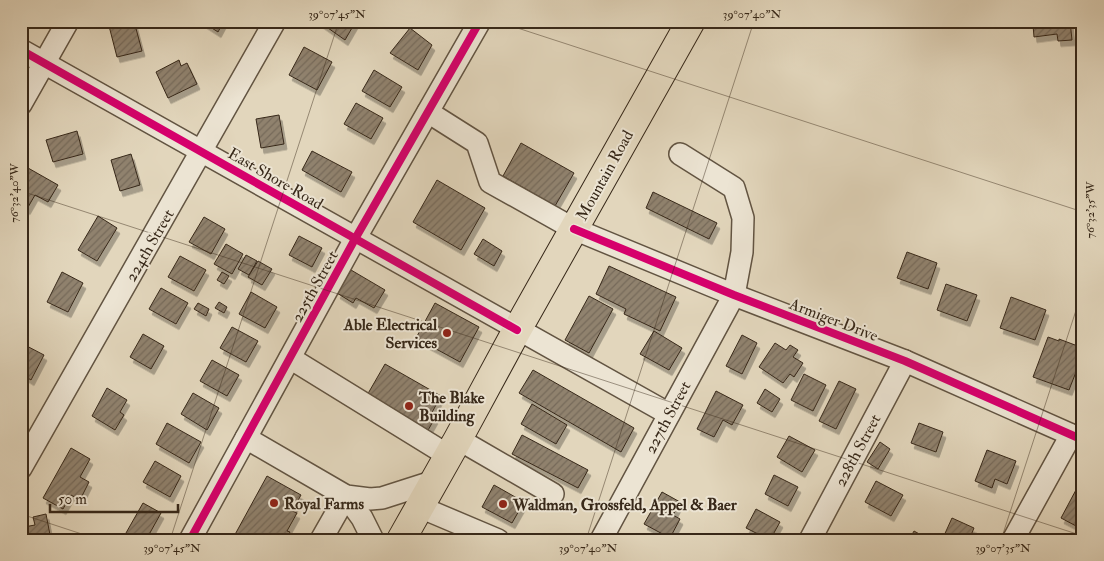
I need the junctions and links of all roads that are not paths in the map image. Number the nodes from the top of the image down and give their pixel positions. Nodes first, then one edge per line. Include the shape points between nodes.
1 (68, 21) edge
2 (275, 21) edge
3 (480, 21) edge
4 (691, 21) edge
5 (21, 50) edge
6 (44, 63) junction
7 (21, 104) edge
8 (428, 112) junction
9 (202, 152) junction
10 (680, 154) dead end
11 (574, 229) junction
12 (355, 239) junction
13 (734, 295) junction
14 (517, 330) junction
15 (290, 358) junction
16 (905, 361) junction
17 (669, 414) junction
18 (246, 438) junction
19 (1080, 438) edge
20 (454, 447) junction
21 (21, 468) edge
22 (435, 481) junction
23 (553, 494) dead end
24 (346, 496) junction
25 (420, 507) junction
26 (190, 540) edge
27 (321, 540) edge
28 (373, 540) edge
29 (401, 540) edge
30 (498, 540) edge
31 (601, 540) edge
32 (810, 540) edge
33 (1013, 540) edge

1 - 6 street
2 - 9 street, 224th Street
3 - 8 street, 225th Street
4 - 11 main road, Mountain Road
5 - 6 street, East Shore Road
6 - 7 street
6 - 9 street, East Shore Road
8 - 11 street, Armiger Drive via 477,144 490,182
8 - 12 street, 225th Street
9 - 12 street, East Shore Road
9 - 21 street, 224th Street
10 - 13 street, 227th Street via 734,188 743,218 742,252
11 - 13 street, Armiger Drive
11 - 14 main road, Mountain Road
12 - 14 street, East Shore Road
12 - 15 street, 225th Street
13 - 16 street, Armiger Drive
13 - 17 street, 227th Street
14 - 17 street, East Shore Road
14 - 20 main road, Mountain Road
15 - 18 street, 225th Street
15 - 20 street
16 - 19 street, Armiger Drive
16 - 32 street, 228th Street
17 - 31 street, 227th Street
18 - 24 street
18 - 26 street, 225th Street
19 - 33 street
20 - 22 main road, Mountain Road
20 - 23 street
22 - 24 street via 382,498
22 - 25 main road, Mountain Road
24 - 27 street
24 - 28 street
25 - 29 main road, Mountain Road
25 - 30 street

